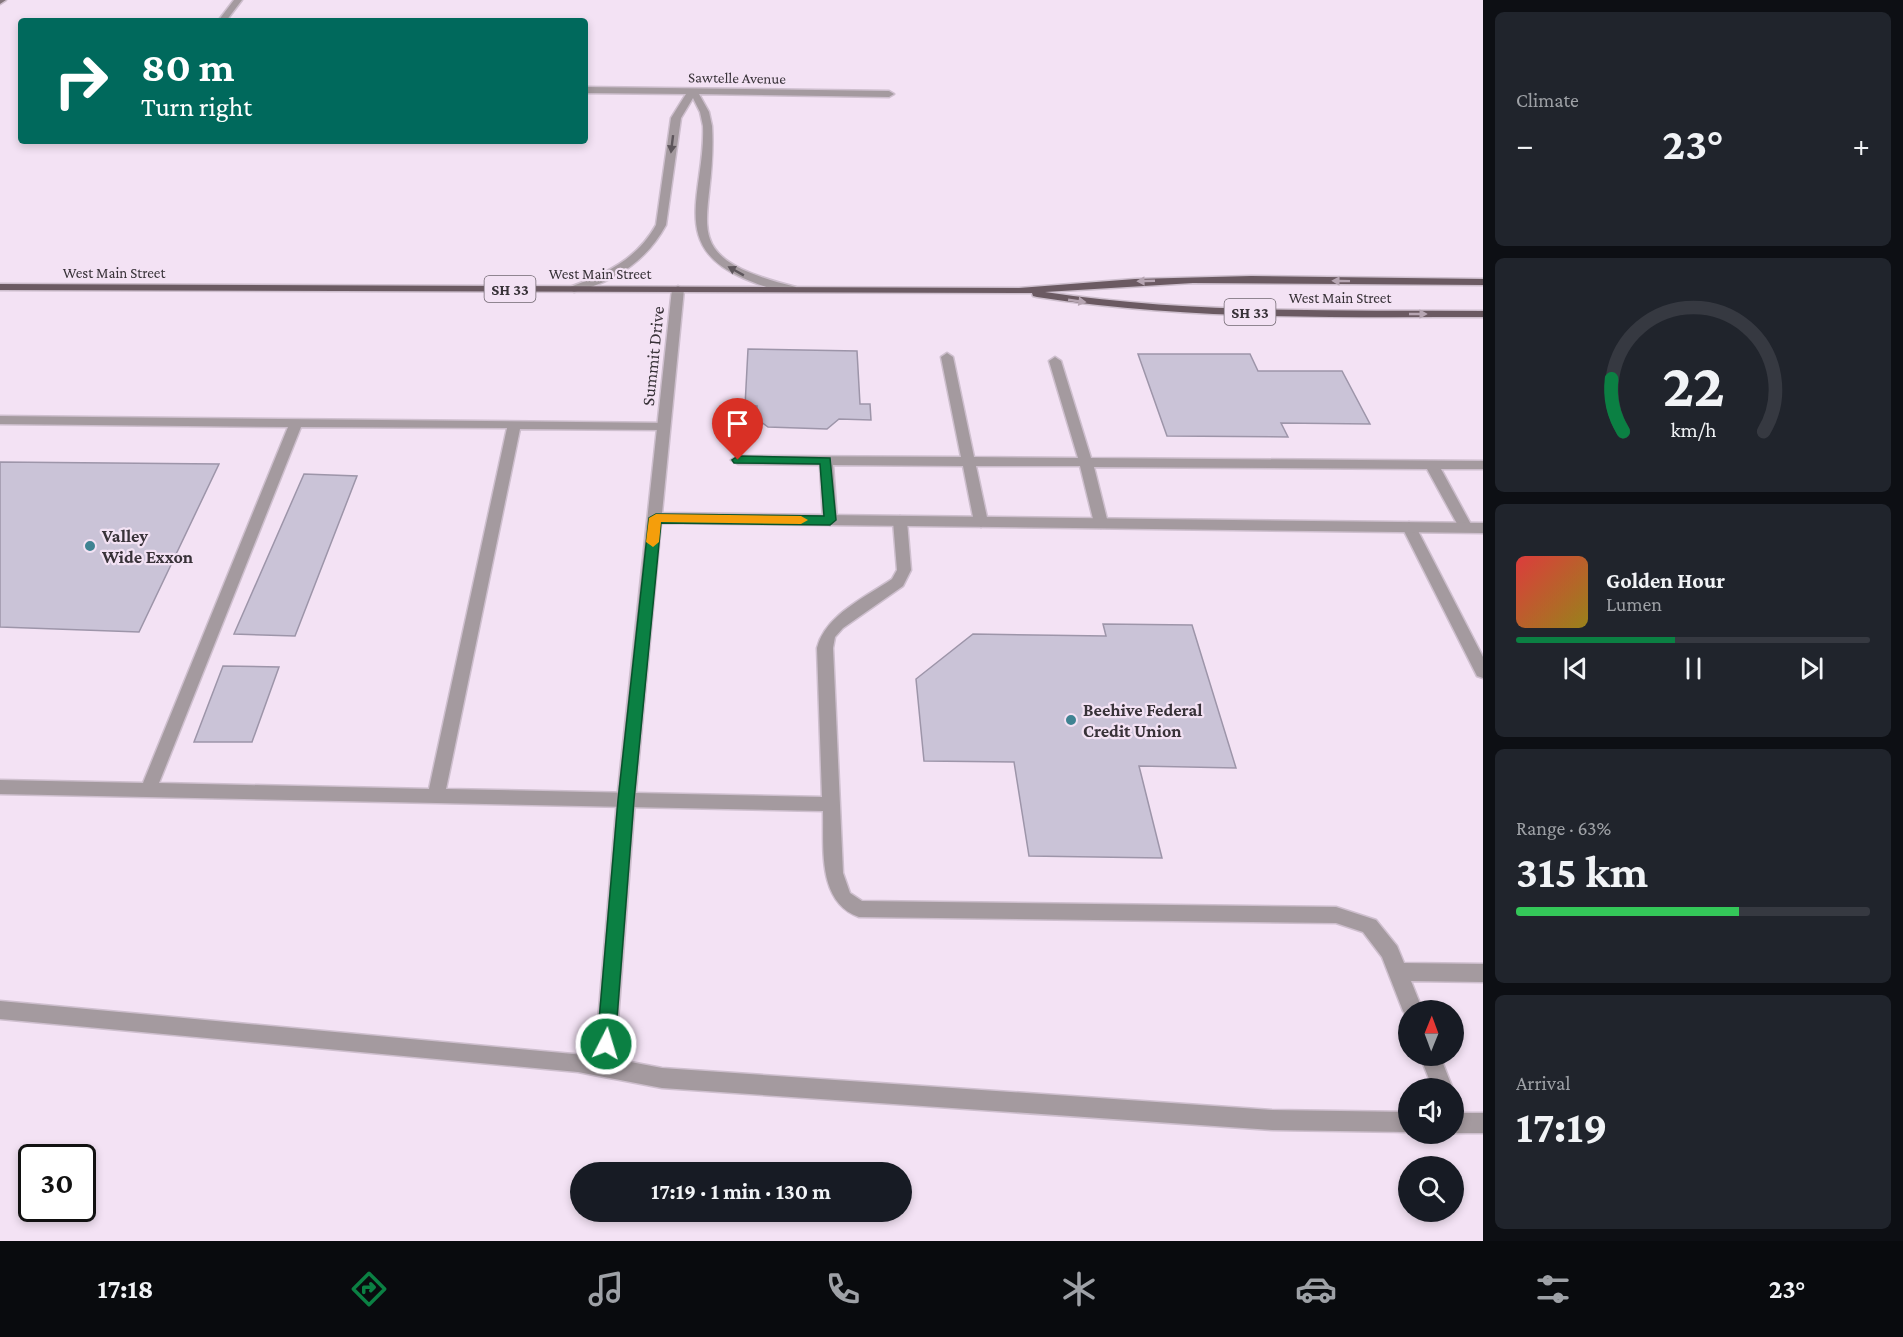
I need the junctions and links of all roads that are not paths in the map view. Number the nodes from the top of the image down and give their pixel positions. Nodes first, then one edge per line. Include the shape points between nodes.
1 (238, 0) edge
2 (224, 18) edge
3 (588, 90) edge
4 (692, 91) junction
5 (889, 94) dead end
6 (1483, 282) edge
7 (0, 287) edge
8 (574, 289) junction
9 (678, 289) junction
10 (792, 289) junction
11 (1019, 291) junction
12 (1483, 314) edge
13 (947, 357) dead end
14 (1055, 361) dead end
15 (0, 420) edge
16 (296, 423) junction
17 (514, 425) junction
18 (664, 426) junction
19 (738, 460) dead end
20 (826, 460) junction
21 (969, 462) junction
22 (1086, 463) junction
23 (1432, 465) junction
24 (1483, 465) edge
25 (656, 518) junction
26 (830, 520) junction
27 (900, 521) junction
28 (981, 522) junction
29 (1101, 524) junction
30 (1409, 527) junction
31 (1466, 528) junction
32 (1483, 528) edge
33 (1483, 672) edge
34 (0, 786) edge
35 (148, 791) junction
36 (436, 795) junction
37 (626, 800) junction
38 (830, 804) junction
39 (1398, 972) junction
40 (1483, 973) edge
41 (1409, 1000) edge
42 (0, 1010) edge
43 (604, 1066) junction
44 (1464, 1121) edge
45 (1398, 1122) edge
46 (1483, 1123) edge

1 - 2 street
3 - 4 street, Sawtelle Avenue
4 - 5 street, Sawtelle Avenue
4 -> 8 street via 676,118 661,225 654,240 645,252 615,273
10 -> 4 street via 744,275 726,265 706,244 701,224 709,127 705,108
6 -> 11 main road, West Main Street / SH 33 via 1163,280
7 - 8 main road, West Main Street / SH 33
8 - 9 main road, West Main Street / SH 33
9 - 10 main road, West Main Street / SH 33
9 - 18 street, Summit Drive
10 - 11 main road, West Main Street / SH 33
11 -> 12 main road, West Main Street / SH 33 via 1186,311
13 - 21 street
14 - 22 street
15 - 16 street
16 - 17 street
16 - 35 street
17 - 18 street
17 - 36 street
18 - 25 street, Summit Drive
19 - 20 street
20 - 21 street
20 - 26 street
21 - 22 street
21 - 28 street
22 - 23 street
22 - 29 street
23 - 24 street
23 - 31 street
25 - 26 street
25 - 37 street, Summit Drive
26 - 27 street
27 - 28 street
27 - 38 street via 904,570 897,582 828,635 825,648
28 - 29 street
29 - 30 street
30 - 31 street
30 - 33 street
31 - 32 street
34 - 35 street
35 - 36 street
36 - 37 street
37 - 38 street
37 - 43 street, Summit Drive
38 - 39 street via 834,873 843,898 859,909 1336,915 1370,926 1390,952
39 - 40 street
39 - 41 street
42 - 43 street
43 - 45 street via 662,1078 1272,1120
44 - 46 street

